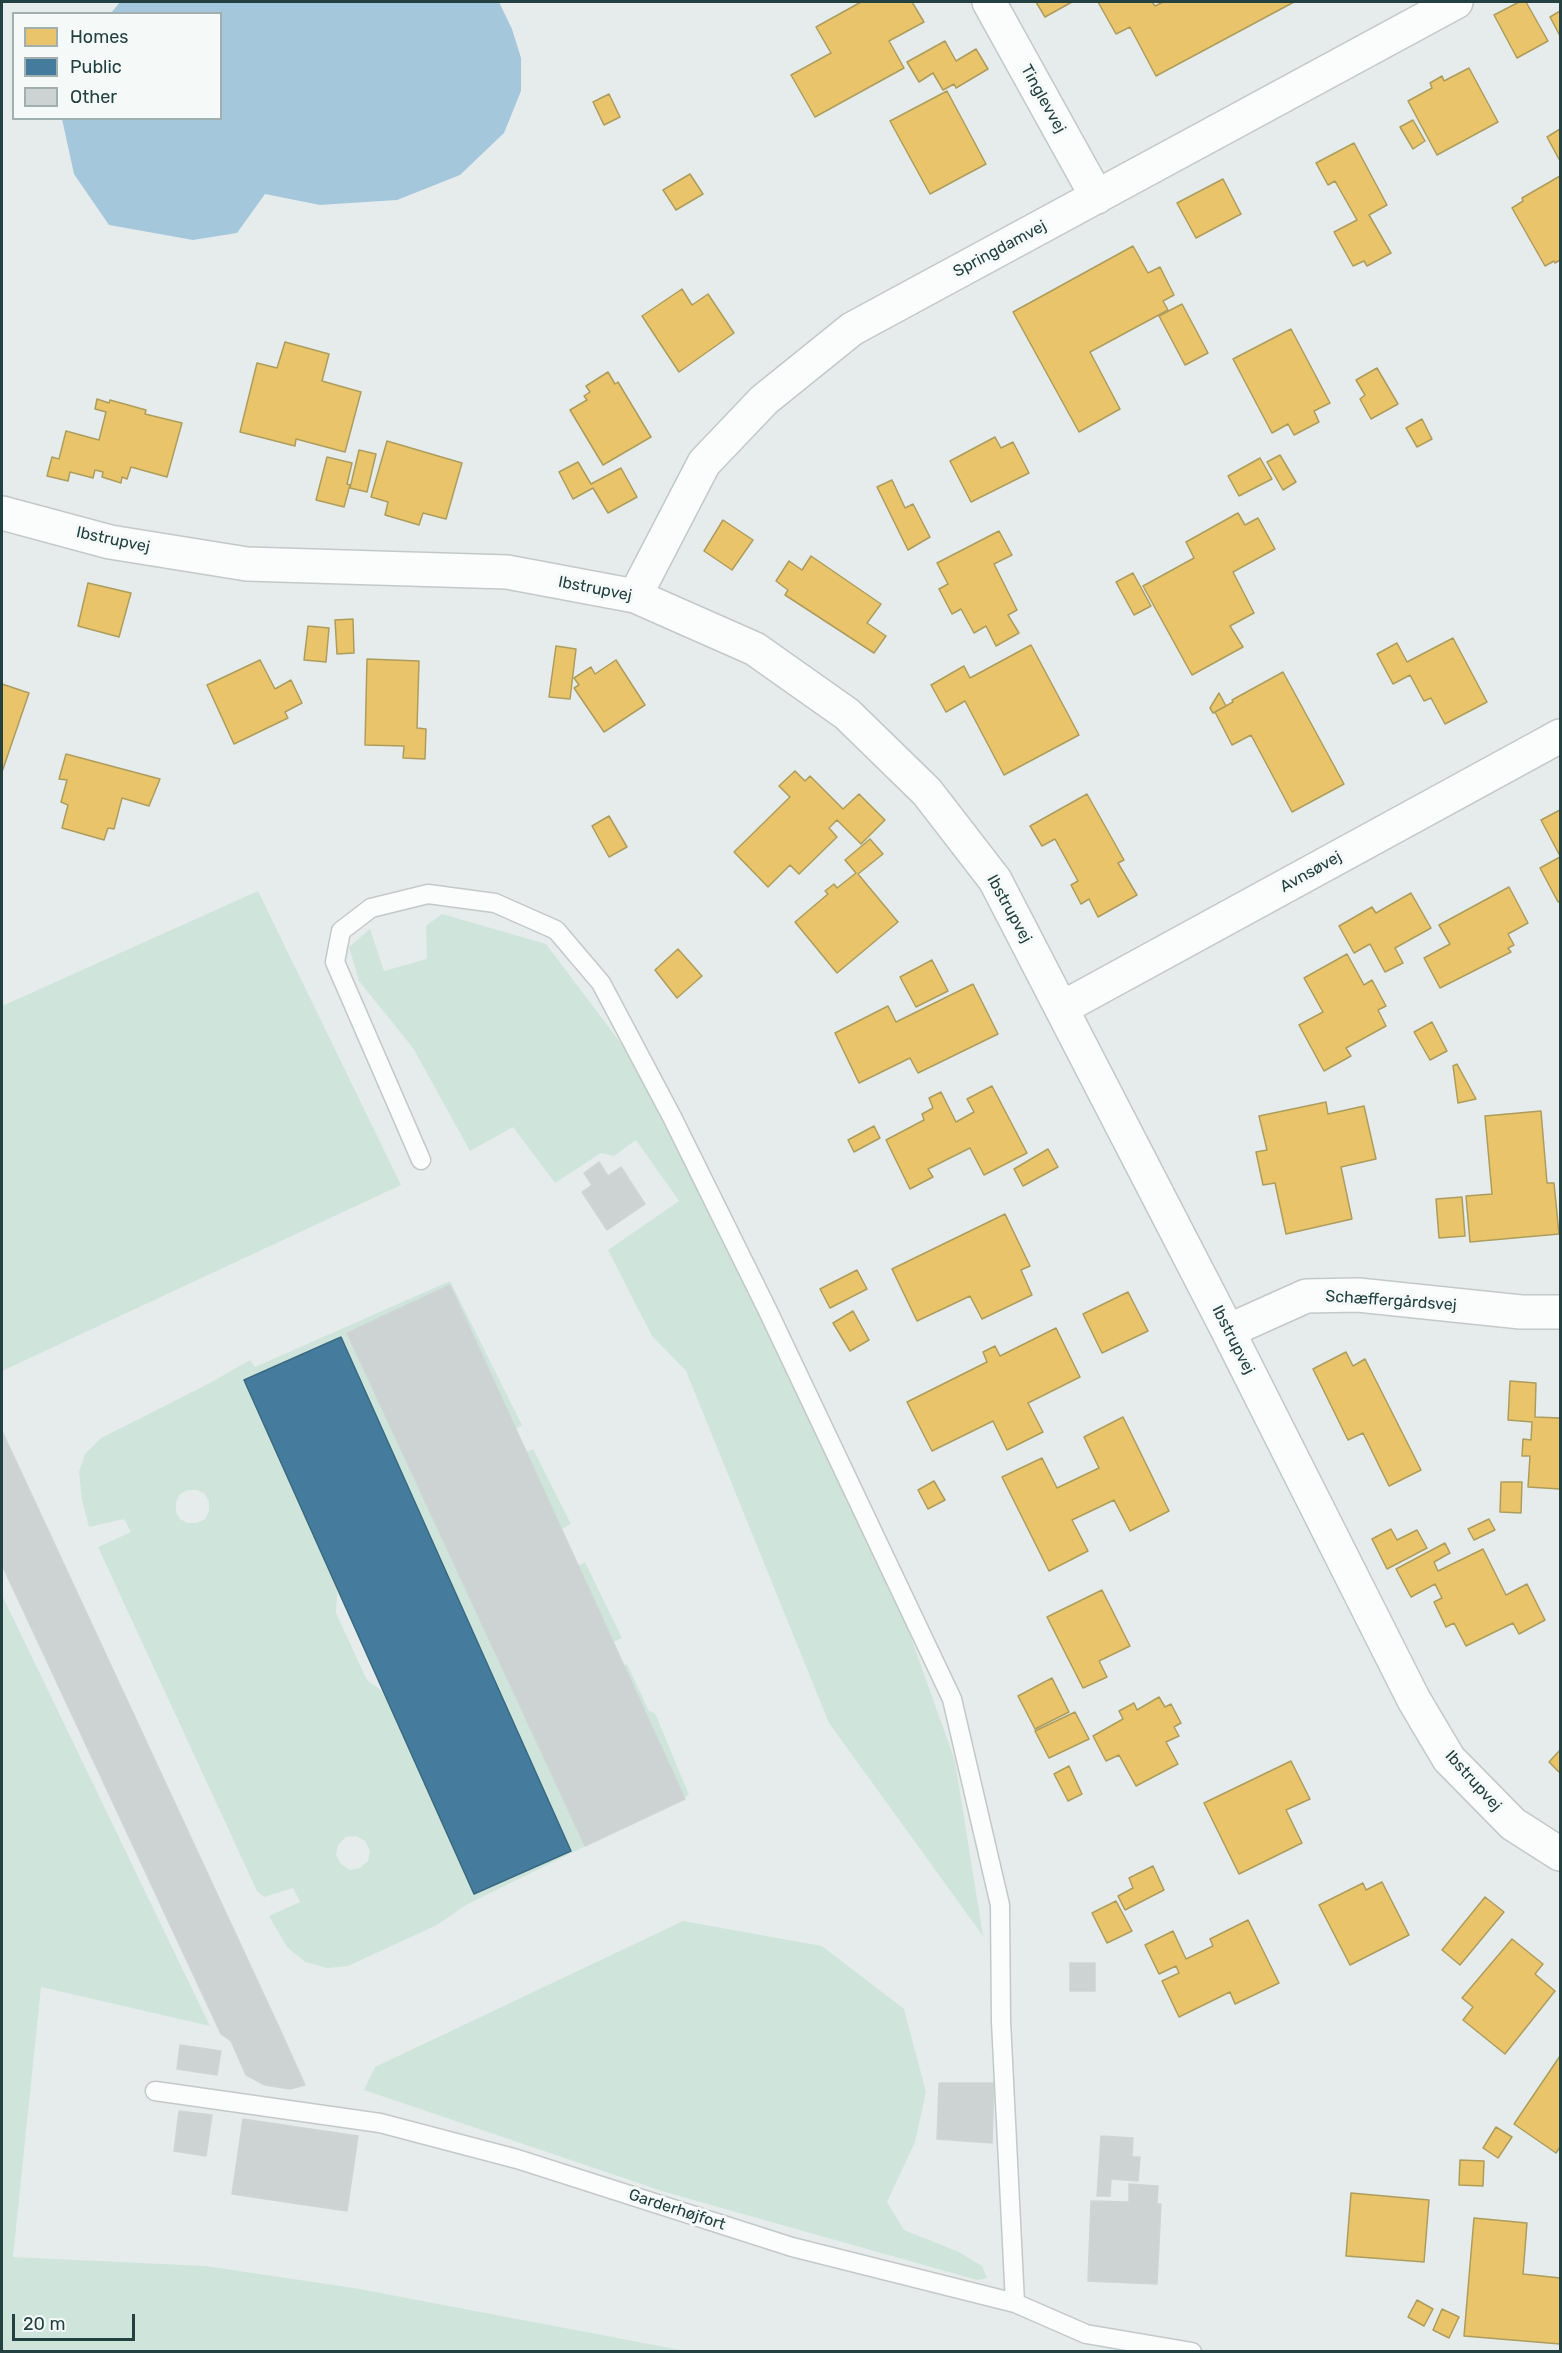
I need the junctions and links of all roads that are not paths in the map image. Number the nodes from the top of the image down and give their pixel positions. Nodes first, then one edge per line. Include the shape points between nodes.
1 (989, 2) edge
2 (1456, 2) edge
3 (1097, 197) junction
4 (2, 513) edge
5 (635, 596) junction
6 (1560, 736) edge
7 (1062, 1008) junction
8 (422, 1160) dead end
9 (1560, 1312) edge
10 (1228, 1331) junction
11 (1560, 1854) edge
12 (156, 2091) dead end
13 (1015, 2303) junction
14 (1192, 2352) edge

1 - 3 street, Tinglevvej
2 - 3 street, Springdamvej
3 - 5 street, Springdamvej via 852,329 764,400 704,463
4 - 5 street, Ibstrupvej via 110,542 247,564 507,572
5 - 7 street, Ibstrupvej via 755,649 847,714 927,792 995,879
6 - 7 street, Avnsøvej
7 - 10 street, Ibstrupvej
8 - 13 lane via 335,962 341,931 371,908 428,894 495,903 556,930 601,983 767,1309 952,1699 1000,1905 1001,2021
9 - 10 street, Schæffergårdsvej via 1521,1312 1358,1295 1306,1296
10 - 11 street, Ibstrupvej via 1414,1700 1449,1759 1513,1824
12 - 13 lane, Garderhøjfort via 380,2123 517,2159 792,2247
13 - 14 lane, Garderhøjfort via 1086,2334

